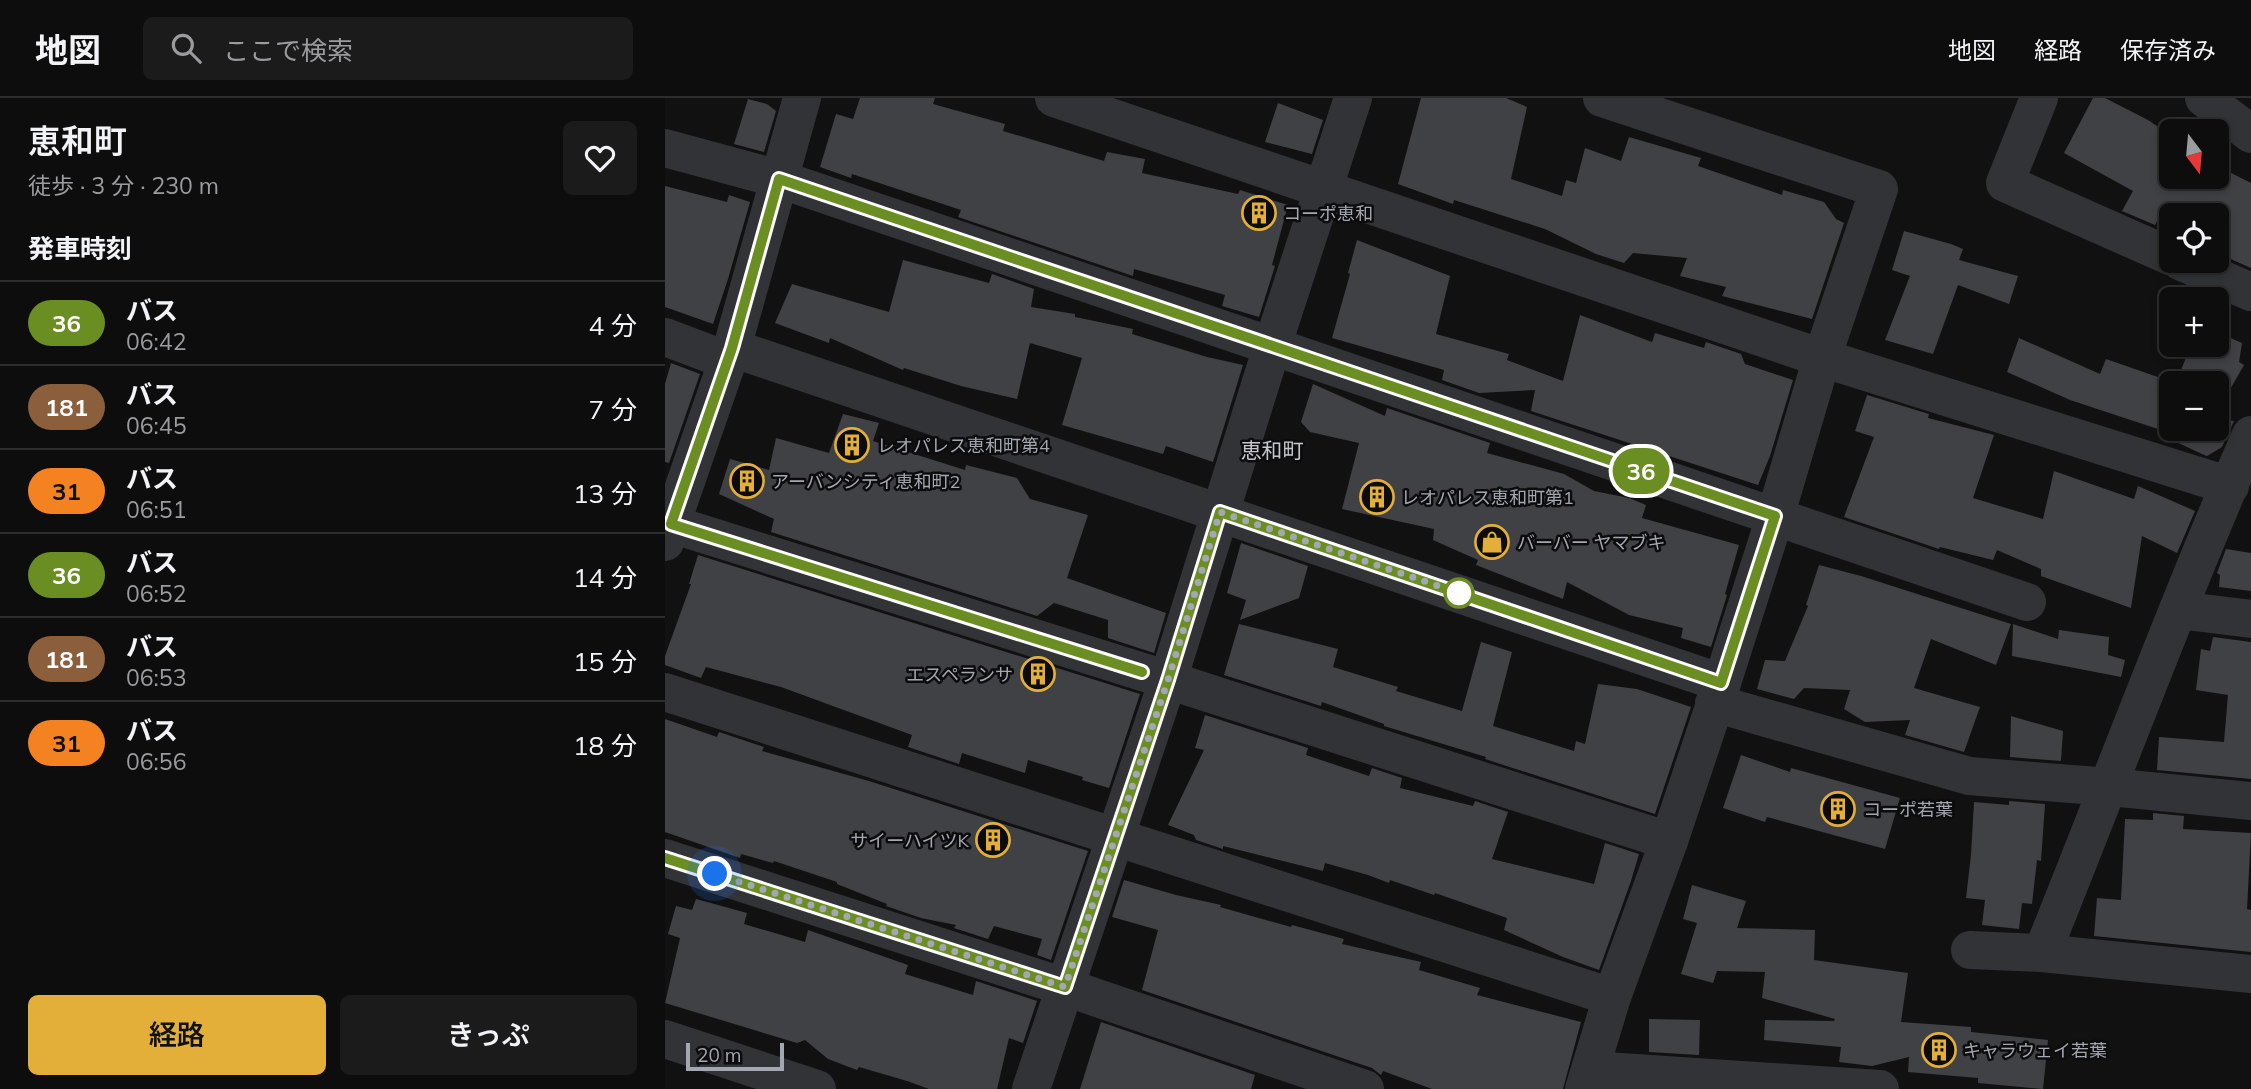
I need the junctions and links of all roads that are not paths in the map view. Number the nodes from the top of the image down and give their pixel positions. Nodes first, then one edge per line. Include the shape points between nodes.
1 (802, 98) edge
2 (1054, 98) edge
3 (1353, 98) edge
4 (1602, 98) edge
5 (2039, 98) edge
6 (2204, 98) edge
7 (2251, 134) edge
8 (665, 148) edge
9 (779, 179) junction
10 (1324, 189) junction
11 (2159, 251) edge
12 (2207, 273) edge
13 (2251, 292) edge
14 (665, 337) edge
15 (1272, 346) junction
16 (729, 354) junction
17 (1822, 358) junction
18 (2250, 441) edge
19 (2230, 486) junction
20 (1220, 512) junction
21 (1775, 516) junction
22 (667, 530) edge
23 (2027, 602) dead end
24 (2178, 610) junction
25 (2251, 619) edge
26 (1168, 680) junction
27 (665, 692) edge
28 (1718, 693) junction
29 (2110, 787) junction
30 (2251, 801) edge
31 (1116, 837) junction
32 (1669, 841) junction
33 (665, 858) edge
34 (1970, 950) dead end
35 (2042, 953) junction
36 (2251, 974) edge
37 (1065, 987) junction
38 (1612, 998) junction
39 (665, 1039) edge
40 (1588, 1080) edge
41 (817, 1089) edge
42 (1031, 1089) edge
43 (1365, 1089) edge
44 (1880, 1089) edge

1 - 9 street
2 - 10 street
3 - 10 street
4 - 17 street via 1879,189
5 - 11 street via 2005,183
6 - 7 street
8 - 9 street
9 - 15 street
9 - 16 street
10 - 15 street
10 - 17 street
12 - 13 street
14 - 16 street
15 - 20 street
15 - 21 street
16 - 20 street
16 - 22 street
17 - 19 street
17 - 21 street
18 - 19 street
19 - 24 street
20 - 26 street
20 - 28 street
21 - 23 street
21 - 28 street
22 - 26 street
24 - 25 street
24 - 29 street
26 - 31 street
26 - 32 street
27 - 31 street
28 - 29 street via 1969,776
28 - 32 street
29 - 30 street
29 - 35 street
31 - 37 street
31 - 38 street
32 - 38 street
33 - 37 street
34 - 35 street
35 - 36 street
37 - 42 street
37 - 43 street
38 - 40 street
39 - 41 street
40 - 44 street

